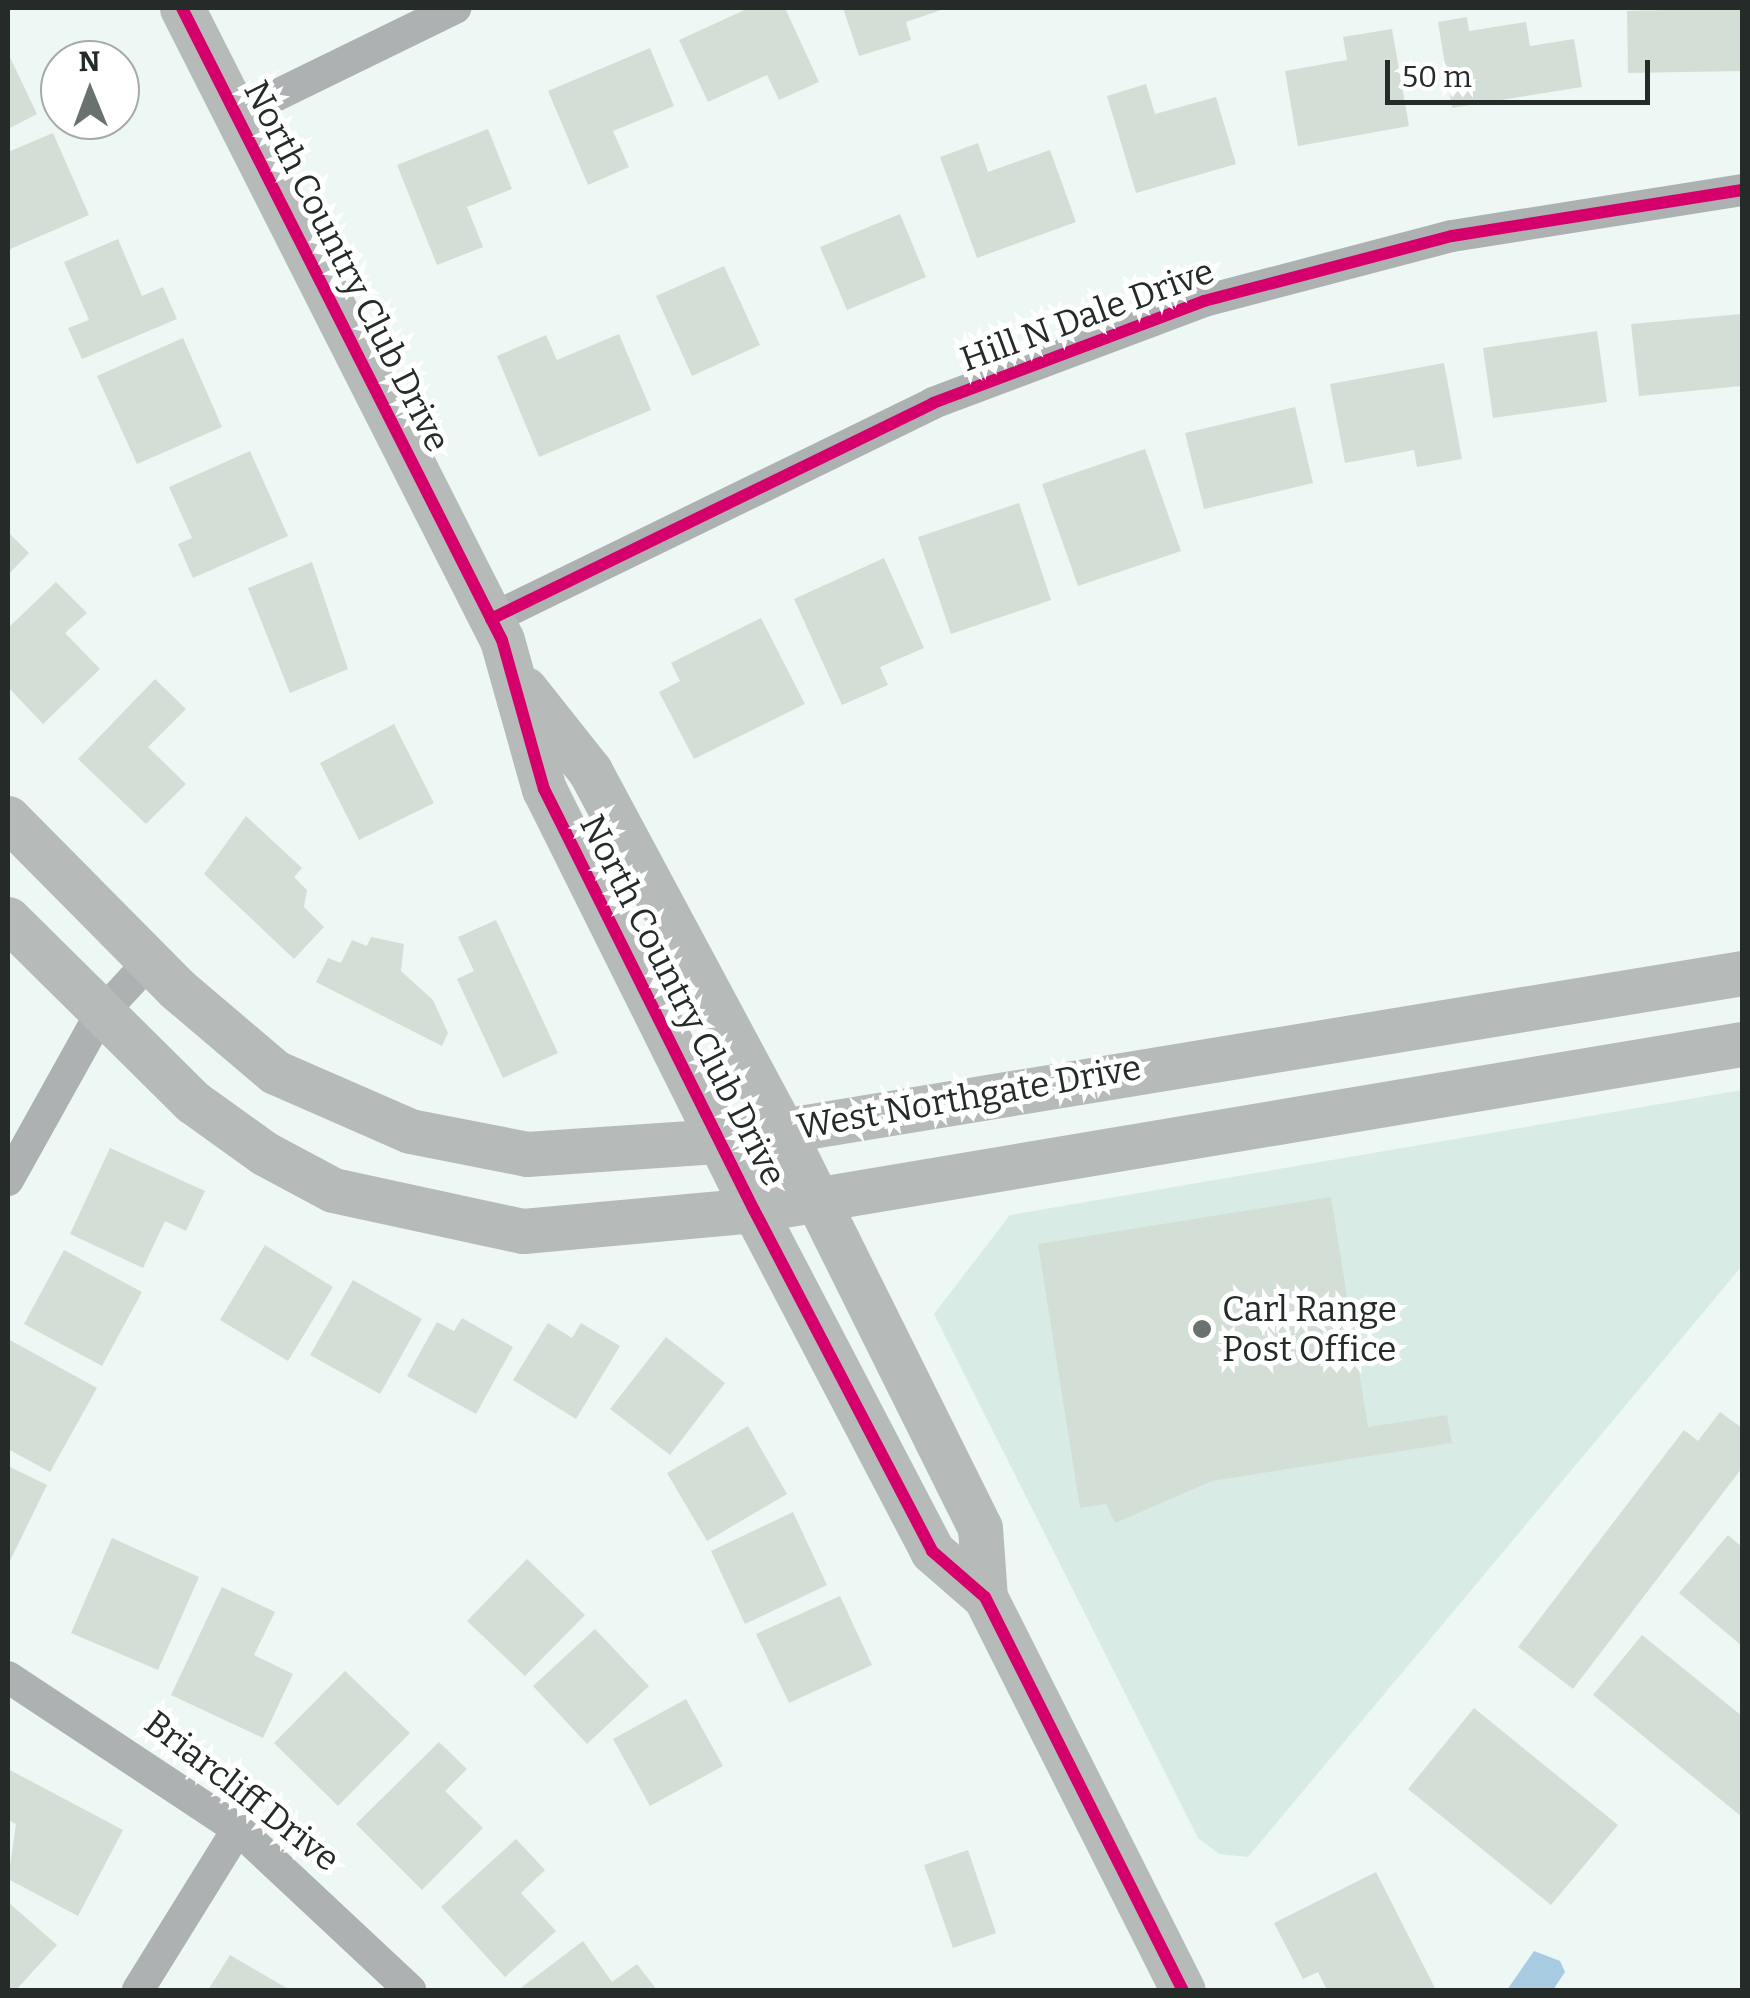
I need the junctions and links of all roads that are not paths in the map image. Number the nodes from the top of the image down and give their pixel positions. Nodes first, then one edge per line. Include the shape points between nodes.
1 (182, 8) edge
2 (455, 8) edge
3 (238, 114) junction
4 (1742, 190) edge
5 (492, 619) junction
6 (518, 679) junction
7 (8, 818) edge
8 (8, 920) edge
9 (149, 962) junction
10 (1742, 973) edge
11 (1687, 982) junction
12 (100, 1015) junction
13 (1742, 1044) edge
14 (1696, 1052) junction
15 (782, 1130) junction
16 (720, 1140) junction
17 (8, 1180) edge
18 (817, 1200) junction
19 (754, 1210) junction
20 (984, 1596) junction
21 (8, 1677) edge
22 (238, 1829) junction
23 (138, 1990) edge
24 (410, 1990) edge
25 (1183, 1990) edge

1 - 3 main road, North Country Club Drive
2 - 3 street
3 - 5 main road, North Country Club Drive
4 - 5 street, Hill N Dale Drive via 1452,236 1204,301 933,403
5 - 6 main road, North Country Club Drive
6 - 15 main road, North Country Club Drive via 590,771
6 - 16 main road, North Country Club Drive via 544,789
7 - 9 main road, West Northgate Drive
8 - 12 main road
9 - 12 street
9 - 16 main road, West Northgate Drive via 275,1072 410,1131 571,1156
10 - 11 main road, West Northgate Drive
11 - 14 main road
11 - 15 main road, West Northgate Drive
12 - 17 street
12 - 19 main road via 194,1102 333,1190 524,1231
13 - 14 main road
14 - 18 main road
15 - 16 main road, West Northgate Drive
15 - 18 main road, North Country Club Drive
16 - 19 main road, North Country Club Drive
18 - 19 main road
18 - 20 main road, North Country Club Drive via 980,1528
19 - 20 main road, North Country Club Drive via 932,1551
20 - 25 main road, North Country Club Drive
21 - 22 street, Briarcliff Drive
22 - 23 street
22 - 24 street, Briarcliff Drive

